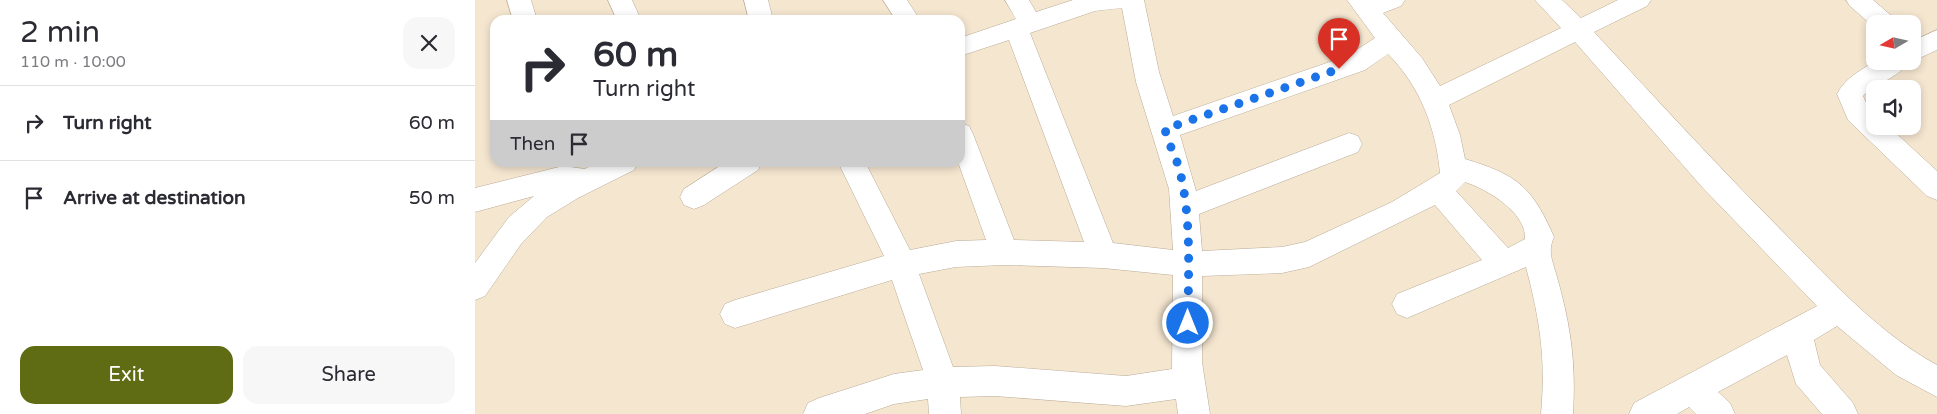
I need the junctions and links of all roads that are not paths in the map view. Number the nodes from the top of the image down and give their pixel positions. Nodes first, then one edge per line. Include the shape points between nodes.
1 (519, 0) edge
2 (620, 0) edge
3 (756, 0) edge
4 (895, 0) edge
5 (1017, 0) edge
6 (1119, 0) edge
7 (1132, 0) edge
8 (1393, 0) edge
9 (1547, 0) edge
10 (1639, 0) edge
11 (1858, 0) edge
12 (1093, 1) edge
13 (1363, 5) edge
14 (524, 15) edge
15 (627, 15) edge
16 (760, 15) edge
17 (905, 15) edge
18 (1876, 15) edge
19 (1024, 26) junction
20 (1577, 29) junction
21 (1390, 40) junction
22 (965, 45) edge
23 (1883, 70) edge
24 (1435, 100) junction
25 (1165, 129) junction
26 (1349, 144) dead end
27 (965, 147) edge
28 (614, 167) edge
29 (741, 167) edge
30 (854, 167) edge
31 (1453, 167) junction
32 (586, 179) junction
33 (1937, 188) edge
34 (1438, 190) junction
35 (694, 197) dead end
36 (475, 200) edge
37 (1185, 207) junction
38 (1535, 248) junction
39 (1005, 252) junction
40 (1103, 256) junction
41 (901, 264) junction
42 (1188, 264) junction
43 (1504, 264) junction
44 (475, 287) edge
45 (1407, 304) dead end
46 (1839, 309) junction
47 (735, 314) dead end
48 (1797, 334) junction
49 (943, 382) junction
50 (1187, 382) junction
51 (1937, 382) edge
52 (1692, 389) junction
53 (819, 414) edge
54 (945, 414) edge
55 (1194, 414) edge
56 (1557, 414) edge
57 (1645, 414) edge
58 (1719, 414) edge
59 (1842, 414) edge

1 - 14 street
2 - 15 street
3 - 16 street
4 - 17 street
5 - 19 street
6 - 12 street
7 - 25 street via 1149,81
8 - 13 street
9 - 20 street
10 - 20 street
11 - 18 street
12 - 19 street
13 - 21 street
19 - 22 street
19 - 40 street
20 - 24 street
20 - 46 street via 1713,179
21 - 24 street via 1416,68
21 - 25 street via 1356,63
23 - 33 street via 1850,94 1857,113
24 - 31 street
25 - 37 street via 1180,171
26 - 37 street
27 - 39 street
28 - 32 street
29 - 35 street
30 - 41 street
31 - 34 street via 1454,178
31 - 38 street via 1489,178 1510,189 1532,215 1541,237
32 - 36 street via 563,177
32 - 44 street via 535,210 509,239
34 - 42 street via 1309,254 1282,260
34 - 43 street
37 - 42 street
38 - 43 street
38 - 56 street via 1553,314 1560,373
39 - 40 street
39 - 41 street via 956,254
40 - 42 street
41 - 47 street
41 - 49 street
42 - 50 street
43 - 45 street
46 - 48 street
46 - 51 street via 1907,365
48 - 52 street
48 - 59 street via 1807,373
49 - 50 street via 995,381 1126,391
49 - 53 street via 894,389
49 - 54 street
50 - 55 street
52 - 57 street
52 - 58 street

